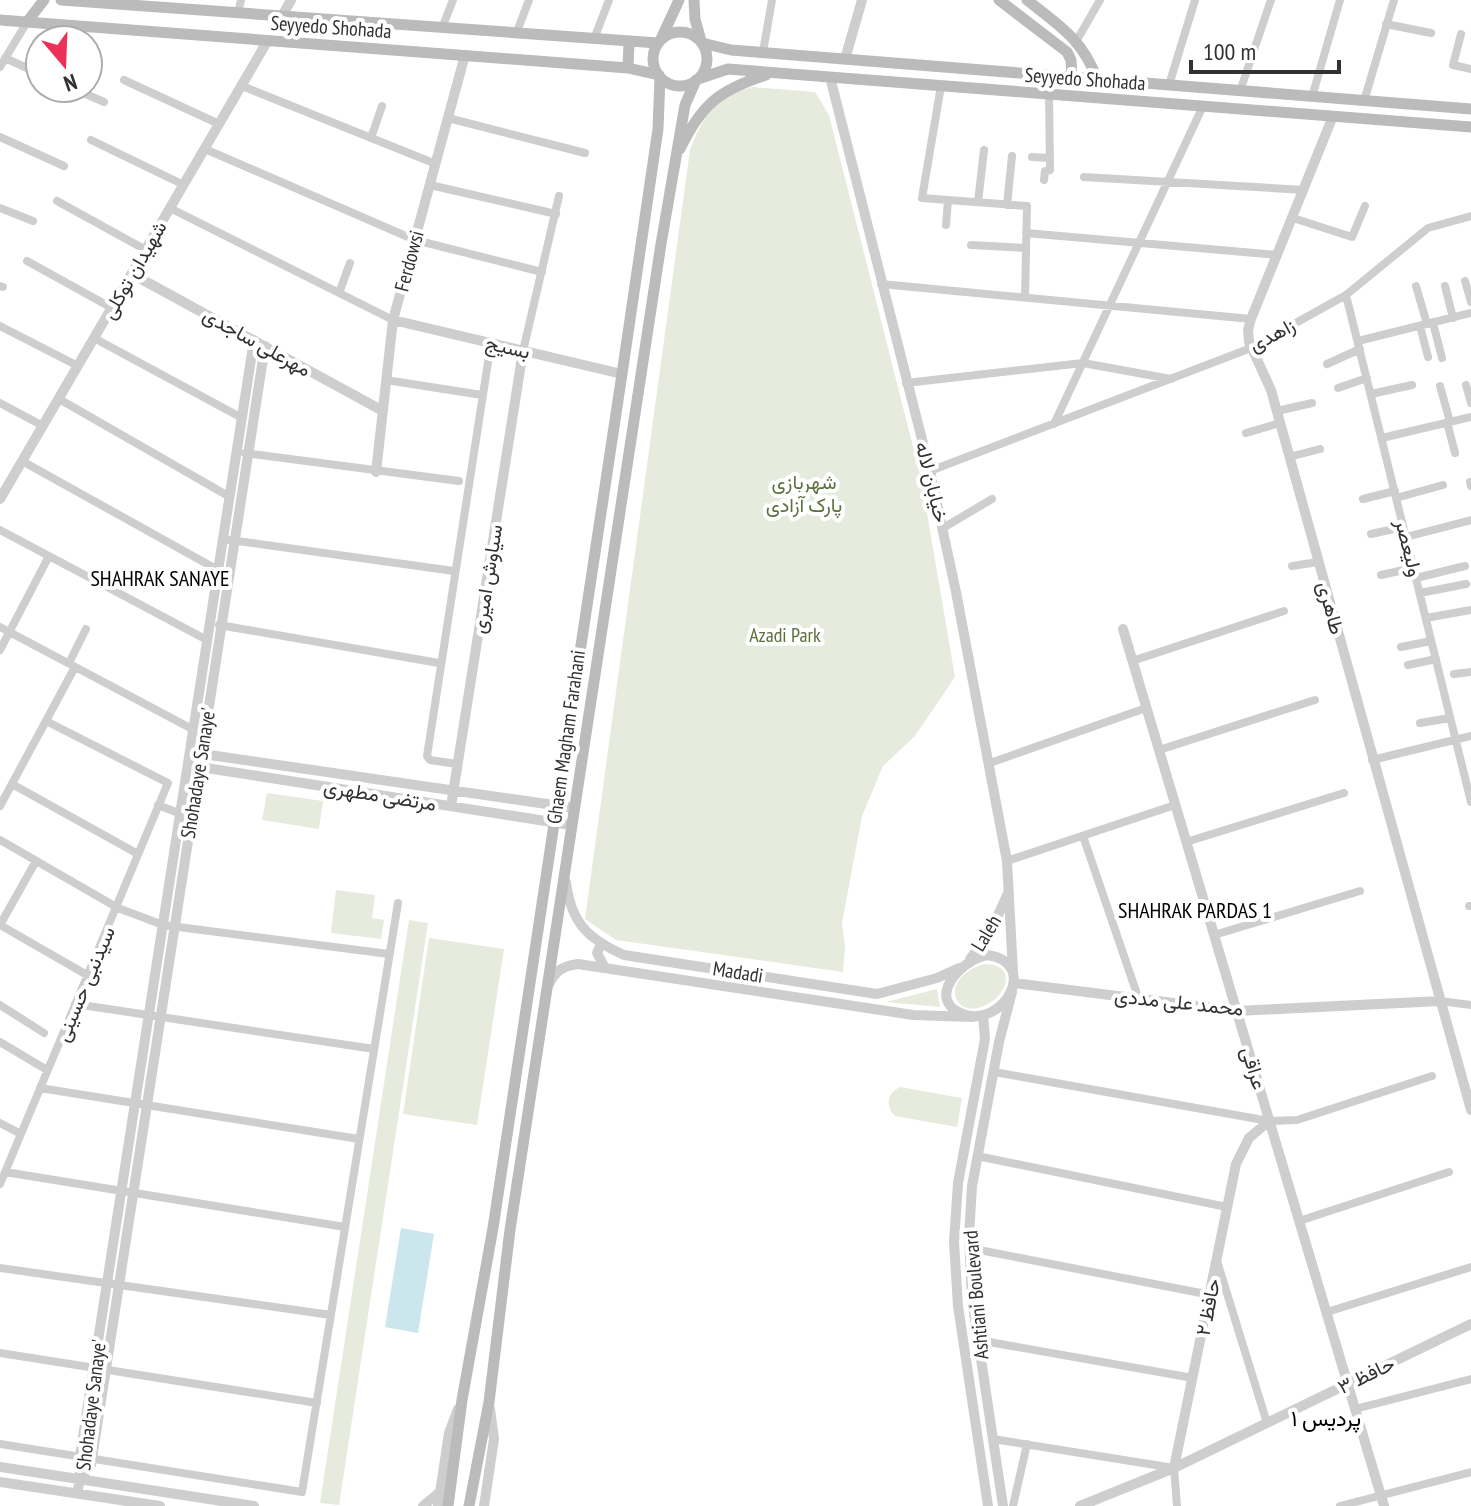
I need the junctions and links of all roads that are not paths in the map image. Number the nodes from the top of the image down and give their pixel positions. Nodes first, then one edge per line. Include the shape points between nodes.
1 (44, 0) edge
2 (61, 0) edge
3 (241, 0) edge
4 (291, 0) edge
5 (453, 0) edge
6 (529, 0) edge
7 (609, 0) edge
8 (679, 0) edge
9 (694, 0) edge
10 (772, 0) edge
11 (862, 0) edge
12 (999, 0) edge
13 (1100, 0) edge
14 (1195, 0) edge
15 (1271, 0) edge
16 (1340, 0) edge
17 (1394, 0) edge
18 (101, 1) edge
19 (1033, 2) edge
20 (136, 3) edge
21 (238, 13) junction
22 (282, 16) junction
23 (1024, 18) junction
24 (0, 20) edge
25 (27, 22) junction
26 (1386, 24) junction
27 (442, 28) junction
28 (1431, 33) dead end
29 (516, 34) junction
30 (1461, 34) dead end
31 (594, 39) junction
32 (268, 40) junction
33 (1077, 40) junction
34 (629, 42) junction
35 (659, 42) junction
36 (701, 42) junction
37 (731, 50) junction
38 (763, 52) junction
39 (465, 55) junction
40 (845, 59) junction
41 (3, 62) edge
42 (628, 68) junction
43 (24, 69) edge
44 (728, 69) junction
45 (1471, 69) edge
46 (772, 73) junction
47 (660, 76) junction
48 (830, 77) junction
49 (1072, 77) junction
50 (1097, 79) junction
51 (124, 80) dead end
52 (697, 80) junction
53 (1169, 85) junction
54 (242, 86) junction
55 (941, 86) junction
56 (1240, 91) junction
57 (1049, 94) junction
58 (1312, 97) junction
59 (1364, 101) junction
60 (1164, 103) junction
61 (382, 106) dead end
62 (1203, 106) junction
63 (1471, 109) edge
64 (1333, 116) junction
65 (448, 118) junction
66 (219, 124) junction
67 (1471, 127) edge
68 (0, 137) edge
69 (371, 138) junction
70 (91, 140) dead end
71 (205, 149) junction
72 (984, 150) dead end
73 (585, 153) dead end
74 (1012, 156) dead end
75 (1032, 157) dead end
76 (1050, 158) junction
77 (436, 164) junction
78 (673, 164) junction
79 (64, 166) dead end
80 (1084, 177) dead end
81 (1044, 180) dead end
82 (1167, 183) junction
83 (184, 185) junction
84 (430, 185) junction
85 (1304, 190) junction
86 (559, 196) dead end
87 (948, 200) junction
88 (57, 201) dead end
89 (978, 202) junction
90 (1007, 205) junction
91 (1365, 206) dead end
92 (0, 208) edge
93 (170, 208) junction
94 (556, 214) junction
95 (1471, 216) edge
96 (1293, 218) junction
97 (33, 221) dead end
98 (946, 225) dead end
99 (1026, 233) junction
100 (415, 240) junction
101 (1138, 244) junction
102 (971, 245) dead end
103 (1026, 248) junction
104 (146, 250) junction
105 (1278, 255) junction
106 (27, 261) dead end
107 (350, 263) dead end
108 (542, 272) junction
109 (132, 274) junction
110 (1465, 281) dead end
111 (881, 284) junction
112 (1416, 286) dead end
113 (1445, 286) dead end
114 (339, 293) junction
115 (1346, 295) junction
116 (1025, 297) junction
117 (1471, 302) edge
118 (1110, 305) junction
119 (112, 308) junction
120 (1471, 313) edge
121 (1453, 318) junction
122 (1251, 319) junction
123 (393, 320) junction
124 (1426, 324) junction
125 (0, 326) edge
126 (94, 338) junction
127 (254, 340) junction
128 (491, 343) junction
129 (1359, 345) junction
130 (265, 346) junction
131 (1251, 348) junction
132 (523, 351) junction
133 (1428, 357) dead end
134 (1442, 358) dead end
135 (1083, 363) junction
136 (1327, 364) dead end
137 (78, 366) junction
138 (255, 371) junction
139 (622, 374) junction
140 (1367, 378) junction
141 (1172, 379) junction
142 (386, 380) junction
143 (906, 383) junction
144 (1412, 385) dead end
145 (1466, 385) dead end
146 (1440, 386) dead end
147 (1338, 388) dead end
148 (1371, 394) junction
149 (482, 395) junction
150 (59, 399) junction
151 (0, 403) edge
152 (1312, 403) dead end
153 (1471, 403) edge
154 (383, 411) junction
155 (1277, 411) junction
156 (1471, 417) edge
157 (242, 418) junction
158 (1448, 422) junction
159 (1280, 423) junction
160 (1054, 424) junction
161 (43, 426) junction
162 (1246, 433) dead end
163 (1382, 438) junction
164 (1320, 449) dead end
165 (242, 452) junction
166 (1455, 453) dead end
167 (1289, 457) junction
168 (22, 461) junction
169 (930, 471) junction
170 (376, 472) junction
171 (0, 474) edge
172 (12, 479) junction
173 (459, 481) dead end
174 (1443, 485) dead end
175 (1395, 494) junction
176 (230, 497) junction
177 (0, 499) edge
178 (992, 499) dead end
179 (1363, 499) dead end
180 (1471, 520) edge
181 (1403, 527) junction
182 (943, 528) junction
183 (0, 530) edge
184 (1371, 534) dead end
185 (1406, 537) junction
186 (229, 539) junction
187 (49, 556) junction
188 (1318, 562) junction
189 (1292, 566) dead end
190 (1465, 566) dead end
191 (1413, 568) junction
192 (218, 570) junction
193 (454, 571) junction
194 (1381, 575) dead end
195 (1416, 578) junction
196 (1466, 584) dead end
197 (1420, 593) junction
198 (1471, 610) edge
199 (1284, 611) dead end
200 (1426, 618) junction
201 (216, 624) junction
202 (0, 627) edge
203 (86, 629) dead end
204 (1123, 629) dead end
205 (10, 632) junction
206 (207, 640) junction
207 (1431, 641) junction
208 (1401, 647) dead end
209 (0, 650) edge
210 (1436, 659) junction
211 (1132, 661) junction
212 (439, 663) junction
213 (72, 665) junction
214 (1408, 665) dead end
215 (1471, 672) edge
216 (1454, 674) dead end
217 (1315, 700) dead end
218 (1146, 708) junction
219 (1450, 718) junction
220 (46, 721) junction
221 (1420, 723) dead end
222 (194, 730) junction
223 (1471, 736) edge
224 (1456, 739) junction
225 (1159, 750) junction
226 (196, 752) junction
227 (1372, 760) junction
228 (990, 763) junction
229 (457, 764) junction
230 (194, 766) junction
231 (12, 784) junction
232 (453, 790) junction
233 (1344, 793) dead end
234 (1471, 802) edge
235 (158, 805) junction
236 (558, 805) junction
237 (1175, 805) junction
238 (0, 806) edge
239 (451, 806) junction
240 (574, 808) junction
241 (181, 814) junction
242 (555, 823) junction
243 (571, 825) junction
244 (1083, 836) junction
245 (0, 840) edge
246 (1186, 842) junction
247 (138, 854) junction
248 (36, 861) junction
249 (1007, 861) junction
250 (564, 871) junction
251 (1009, 891) junction
252 (1360, 891) dead end
253 (398, 903) dead end
254 (118, 908) junction
255 (0, 925) edge
256 (169, 926) junction
257 (1214, 935) junction
258 (601, 944) junction
259 (389, 954) junction
260 (964, 965) junction
261 (605, 968) junction
262 (87, 975) junction
263 (1013, 982) junction
264 (547, 989) junction
265 (1138, 997) junction
266 (1440, 1001) junction
267 (75, 1004) junction
268 (0, 1005) edge
269 (1471, 1005) edge
270 (1237, 1011) junction
271 (155, 1015) junction
272 (978, 1016) junction
273 (44, 1033) dead end
274 (0, 1042) edge
275 (374, 1049) junction
276 (47, 1070) junction
277 (994, 1072) junction
278 (1432, 1076) dead end
279 (40, 1088) junction
280 (142, 1104) junction
281 (1471, 1110) edge
282 (1269, 1121) junction
283 (0, 1123) edge
284 (21, 1134) junction
285 (359, 1139) junction
286 (977, 1156) junction
287 (5, 1172) junction
288 (1449, 1172) dead end
289 (0, 1184) edge
290 (128, 1192) junction
291 (1227, 1207) junction
292 (1299, 1221) junction
293 (345, 1227) junction
294 (969, 1248) junction
295 (1217, 1261) junction
296 (1471, 1267) edge
297 (0, 1268) edge
298 (114, 1284) junction
299 (1211, 1295) junction
300 (1327, 1312) junction
301 (331, 1315) junction
302 (1471, 1324) edge
303 (978, 1340) junction
304 (0, 1353) edge
305 (100, 1369) junction
306 (1193, 1378) junction
307 (1471, 1379) edge
308 (1348, 1384) junction
309 (462, 1400) junction
310 (489, 1402) junction
311 (317, 1403) junction
312 (1355, 1409) junction
313 (1267, 1423) junction
314 (993, 1439) junction
315 (0, 1444) edge
316 (1027, 1444) junction
317 (80, 1456) junction
318 (92, 1458) junction
319 (0, 1467) edge
320 (1174, 1468) junction
321 (1471, 1472) edge
322 (80, 1480) junction
323 (0, 1482) edge
324 (441, 1491) junction
325 (77, 1493) junction
326 (1383, 1501) edge
327 (160, 1506) edge
328 (254, 1506) edge
329 (423, 1506) edge
330 (438, 1506) edge
331 (448, 1506) edge
332 (469, 1506) edge
333 (484, 1506) edge
334 (988, 1506) edge
335 (1003, 1506) edge
336 (1013, 1506) edge
337 (1080, 1506) edge
338 (1177, 1506) edge
339 (1340, 1506) edge

1 - 25 main road
2 - 18 main road, Seyyedo Shohada
3 - 21 street
4 - 22 street
5 - 27 street
6 - 29 street
7 - 31 street
8 - 35 main road
9 - 36 main road
10 - 38 street
11 - 40 street
12 - 23 main road
13 - 33 street
14 - 53 street
15 - 56 street
16 - 58 street
17 - 26 street
18 - 20 main road, Seyyedo Shohada
19 - 23 main road
19 - 33 main road
20 - 21 main road, Seyyedo Shohada
21 - 22 main road, Seyyedo Shohada
22 - 27 main road, Seyyedo Shohada
23 - 49 main road via 1067,52
24 - 25 main road, Seyyedo Shohada
25 - 32 main road, Seyyedo Shohada
25 - 41 street
26 - 28 street
26 - 59 street
27 - 29 main road, Seyyedo Shohada
29 - 31 main road, Seyyedo Shohada
30 - 45 street via 1453,65
31 - 34 main road, Seyyedo Shohada
32 - 39 main road, Seyyedo Shohada
32 - 54 street, شهیدان توکلی
33 - 50 main road
34 - 35 main road, Seyyedo Shohada
34 - 42 main road
35 - 36 main road via 681,32
35 - 47 main road via 653,63
36 - 37 main road, Seyyedo Shohada
36 - 52 main road via 707,57
37 - 38 main road, Seyyedo Shohada
37 - 44 main road
38 - 40 main road, Seyyedo Shohada
39 - 42 main road, Seyyedo Shohada
39 - 65 street, Ferdowsi
40 - 49 main road, Seyyedo Shohada
41 - 43 street
42 - 47 main road, Seyyedo Shohada
44 - 46 main road, Seyyedo Shohada
44 - 52 main road, Seyyedo Shohada
46 - 48 main road, Seyyedo Shohada
46 - 78 main road via 715,98 700,112
47 - 52 main road via 677,85
47 - 139 main road, Ghaem Magham Farahani via 658,129
48 - 55 main road, Seyyedo Shohada
48 - 111 street, خیابان لاله
49 - 50 main road, Seyyedo Shohada
50 - 53 main road, Seyyedo Shohada
51 - 66 street
52 - 78 main road, Ghaem Magham Farahani via 685,105
53 - 56 main road, Seyyedo Shohada
53 - 60 main road
54 - 66 street, شهیدان توکلی
54 - 69 street
55 - 57 main road, Seyyedo Shohada
55 - 87 street via 922,198
56 - 58 main road, Seyyedo Shohada
57 - 60 main road, Seyyedo Shohada
57 - 76 street
58 - 59 main road, Seyyedo Shohada
59 - 63 main road, Seyyedo Shohada
60 - 62 main road, Seyyedo Shohada
61 - 69 street
62 - 64 main road, Seyyedo Shohada
62 - 82 street
64 - 67 main road, Seyyedo Shohada
64 - 85 street, طاهری
65 - 73 street
65 - 77 street, Ferdowsi
66 - 71 street, شهیدان توکلی
68 - 79 street
69 - 77 street
70 - 83 street
71 - 83 street, شهیدان توکلی
71 - 100 street
72 - 89 street
74 - 90 street
75 - 76 street
76 - 81 street
77 - 84 street, Ferdowsi
78 - 240 main road, Ghaem Magham Farahani
80 - 82 street
82 - 85 street
82 - 101 street
83 - 93 street, شهیدان توکلی
84 - 94 street
84 - 100 street, Ferdowsi
85 - 96 street, طاهری
86 - 94 street
87 - 89 street
87 - 98 street
88 - 104 street
89 - 90 street
90 - 99 street via 1027,206
91 - 96 street via 1352,237
92 - 97 street
93 - 104 street, شهیدان توکلی
93 - 114 street
94 - 108 street
95 - 115 street, زاهدی via 1428,228
96 - 105 street, طاهری
99 - 101 street
99 - 103 street
100 - 108 street
100 - 123 street, Ferdowsi
101 - 105 street
101 - 118 street
102 - 103 street
103 - 116 street
104 - 109 street, شهیدان توکلی
105 - 122 street, طاهری
106 - 119 street
107 - 114 street
108 - 132 street
109 - 119 street, شهیدان توکلی
109 - 127 street, مهرعلی ساجدی
110 - 117 street
111 - 116 street
111 - 143 street, خیابان لاله
112 - 124 street
113 - 121 street
114 - 123 street
115 - 129 street, ولیعصر
115 - 131 street, زاهدی
116 - 118 street
118 - 122 street
118 - 135 street
119 - 126 street, شهیدان توکلی
120 - 121 street
121 - 124 street
122 - 131 street, طاهری
123 - 128 street, بسیج
123 - 142 street, Ferdowsi
124 - 129 street
124 - 133 street
124 - 134 street
125 - 137 street
126 - 137 street, شهیدان توکلی
126 - 157 street
127 - 130 street, مهرعلی ساجدی
127 - 138 street, Shohadaye Sanaye'
128 - 132 street, بسیج
128 - 149 street
129 - 136 street
129 - 140 street, ولیعصر
130 - 138 street, Shohadaye Sanaye'
130 - 154 street, مهرعلی ساجدی
131 - 141 street, زاهدی
131 - 155 street, طاهری
132 - 139 street, بسیج
132 - 229 street, سیاوش امیری
135 - 141 street
135 - 143 street
135 - 160 street
137 - 150 street, شهیدان توکلی
138 - 157 street, Shohadaye Sanaye'
138 - 165 street, Shohadaye Sanaye'
139 - 236 main road, Ghaem Magham Farahani
140 - 147 street
140 - 148 street, ولیعصر
141 - 160 street, زاهدی
142 - 149 street
142 - 154 street, Ferdowsi
143 - 169 street, خیابان لاله
144 - 148 street
145 - 153 street
146 - 158 street
148 - 163 street, ولیعصر
149 - 193 street
150 - 161 street, شهیدان توکلی
150 - 176 street
151 - 161 street
152 - 155 street
154 - 170 street, Ferdowsi
155 - 159 street, طاهری
156 - 158 street
157 - 165 street, Shohadaye Sanaye'
158 - 163 street
158 - 166 street
159 - 162 street
159 - 167 street, طاهری
160 - 169 street, زاهدی
161 - 168 street, شهیدان توکلی
163 - 175 street, ولیعصر
164 - 167 street
165 - 170 street
165 - 176 street, Shohadaye Sanaye'
165 - 186 street, Shohadaye Sanaye'
167 - 188 street, طاهری
168 - 172 street, شهیدان توکلی
168 - 192 street
169 - 182 street, خیابان لاله
170 - 173 street
171 - 172 street
172 - 177 street, شهیدان توکلی
174 - 175 street
175 - 179 street
175 - 181 street, ولیعصر
176 - 186 street, Shohadaye Sanaye'
178 - 182 street
180 - 185 street
181 - 184 street
181 - 185 street, ولیعصر
182 - 228 street, خیابان لاله
183 - 187 street
185 - 191 street, ولیعصر
186 - 192 street, Shohadaye Sanaye'
186 - 193 street
186 - 201 street, Shohadaye Sanaye'
187 - 205 street
187 - 206 street
188 - 189 street
188 - 227 street, طاهری
190 - 195 street
191 - 194 street
191 - 195 street, ولیعصر
192 - 201 street, Shohadaye Sanaye'
193 - 212 street
195 - 197 street, ولیعصر
196 - 197 street
197 - 200 street, ولیعصر
198 - 200 street
199 - 211 street
200 - 207 street, ولیعصر
201 - 206 street, Shohadaye Sanaye'
201 - 212 street
201 - 226 street, Shohadaye Sanaye'
202 - 205 street
203 - 213 street
204 - 211 street, عراقی
205 - 209 street
205 - 213 street
206 - 222 street, Shohadaye Sanaye'
207 - 208 street
207 - 210 street, ولیعصر
210 - 214 street
210 - 219 street, ولیعصر
211 - 218 street, عراقی
212 - 229 street via 427,756
213 - 220 street
213 - 222 street
215 - 216 street
217 - 225 street
218 - 225 street, عراقی
218 - 228 street
219 - 221 street
219 - 224 street, ولیعصر
220 - 231 street
220 - 235 street, سیدنبی حسینی via 168,783
222 - 226 street, Shohadaye Sanaye'
223 - 224 street
224 - 227 street
224 - 234 street, ولیعصر
225 - 237 street, عراقی
226 - 230 street, Shohadaye Sanaye'
226 - 232 street, مرتضی مطهری
227 - 266 street, طاهری
228 - 249 street, خیابان لاله
229 - 232 street, سیاوش امیری
230 - 239 street, مرتضی مطهری
230 - 241 street, Shohadaye Sanaye'
230 - 256 street, Shohadaye Sanaye'
231 - 238 street
231 - 247 street
232 - 236 street, مرتضی مطهری
232 - 239 street, سیاوش امیری
233 - 246 street
235 - 241 street
235 - 247 street, سیدنبی حسینی
236 - 240 street, مرتضی مطهری
236 - 242 main road, Ghaem Magham Farahani
237 - 244 street
237 - 246 street, عراقی
239 - 242 street, مرتضی مطهری
240 - 243 main road, Ghaem Magham Farahani
241 - 256 street, Shohadaye Sanaye'
242 - 243 street, مرتضی مطهری
242 - 309 main road, Ghaem Magham Farahani
243 - 250 main road, Ghaem Magham Farahani
244 - 249 street
244 - 265 street
245 - 248 street
246 - 257 street, عراقی
247 - 254 street, سیدنبی حسینی
248 - 254 street
248 - 255 street
249 - 251 street, خیابان لاله
250 - 258 street, Madadi via 569,905 580,926
250 - 264 main road, Ghaem Magham Farahani
251 - 260 street, Laleh via 990,933
251 - 263 street, Laleh
252 - 257 street
253 - 259 street
254 - 256 street
254 - 262 street, سیدنبی حسینی
255 - 262 street
256 - 259 street
256 - 271 street, Shohadaye Sanaye'
257 - 270 street, عراقی
258 - 260 street, Madadi via 624,955 877,994
258 - 261 street via 597,953
259 - 275 street
260 - 263 street via 995,957 1003,960
260 - 272 street via 948,985 947,996 959,1013
261 - 264 street, Madadi via 564,966
261 - 272 street, Madadi via 913,1015
262 - 267 street, سیدنبی حسینی
263 - 265 street, محمد علی مددی
263 - 272 street via 1000,1007
263 - 277 street, Ashtiani Boulevard
264 - 310 main road, Ghaem Magham Farahani
265 - 270 street, محمد علی مددی
266 - 269 street
266 - 270 street, محمد علی مددی
266 - 281 street, طاهری
267 - 271 street
267 - 276 street, سیدنبی حسینی
268 - 273 street
270 - 282 street, عراقی
271 - 275 street
271 - 280 street, Shohadaye Sanaye'
272 - 334 street, Ashtiani Boulevard via 985,1039 958,1183 954,1242 958,1306
274 - 276 street
275 - 285 street
276 - 279 street, سیدنبی حسینی
277 - 282 street
277 - 286 street, Ashtiani Boulevard
278 - 282 street via 1297,1120
279 - 280 street
279 - 284 street, سیدنبی حسینی
280 - 285 street
280 - 290 street, Shohadaye Sanaye'
282 - 291 street, حافظ ۲ via 1249,1138 1236,1164
282 - 292 street, عراقی
283 - 284 street
284 - 287 street, سیدنبی حسینی
285 - 293 street
286 - 291 street
286 - 294 street, Ashtiani Boulevard
287 - 289 street, سیدنبی حسینی
287 - 290 street
288 - 292 street
290 - 293 street
290 - 298 street, Shohadaye Sanaye'
291 - 295 street, حافظ ۲
292 - 300 street, عراقی
293 - 301 street
294 - 299 street
294 - 303 street, Ashtiani Boulevard
295 - 299 street, حافظ ۲
295 - 313 street
296 - 300 street
297 - 298 street
298 - 301 street
298 - 305 street, Shohadaye Sanaye'
299 - 306 street, حافظ ۲
300 - 308 street, عراقی
301 - 311 street
302 - 308 street, حافظ ۳
303 - 306 street
303 - 314 street, Ashtiani Boulevard
304 - 305 street
305 - 311 street
305 - 317 street, Shohadaye Sanaye'
305 - 318 street, Shohadaye Sanaye'
306 - 320 street, حافظ ۲
307 - 312 street
308 - 312 street, عراقی
308 - 313 street, حافظ ۳
309 - 324 street, Ghaem Magham Farahani via 449,1433
309 - 331 main road, Ghaem Magham Farahani
310 - 332 main road, Ghaem Magham Farahani
310 - 333 street, Ghaem Magham Farahani via 494,1439
311 - 318 street via 302,1492
312 - 326 street, عراقی
313 - 320 street, حافظ ۳
314 - 316 street
314 - 335 street, Ashtiani Boulevard
315 - 317 street
316 - 320 street
316 - 336 street
317 - 318 street
317 - 322 street, Shohadaye Sanaye'
318 - 322 street, Shohadaye Sanaye'
319 - 322 street
320 - 337 street, حافظ ۳
320 - 338 street, حافظ ۲
321 - 326 street
322 - 325 street
322 - 328 street
323 - 325 street
324 - 329 street
324 - 330 street, Ghaem Magham Farahani
325 - 327 street
326 - 339 street

